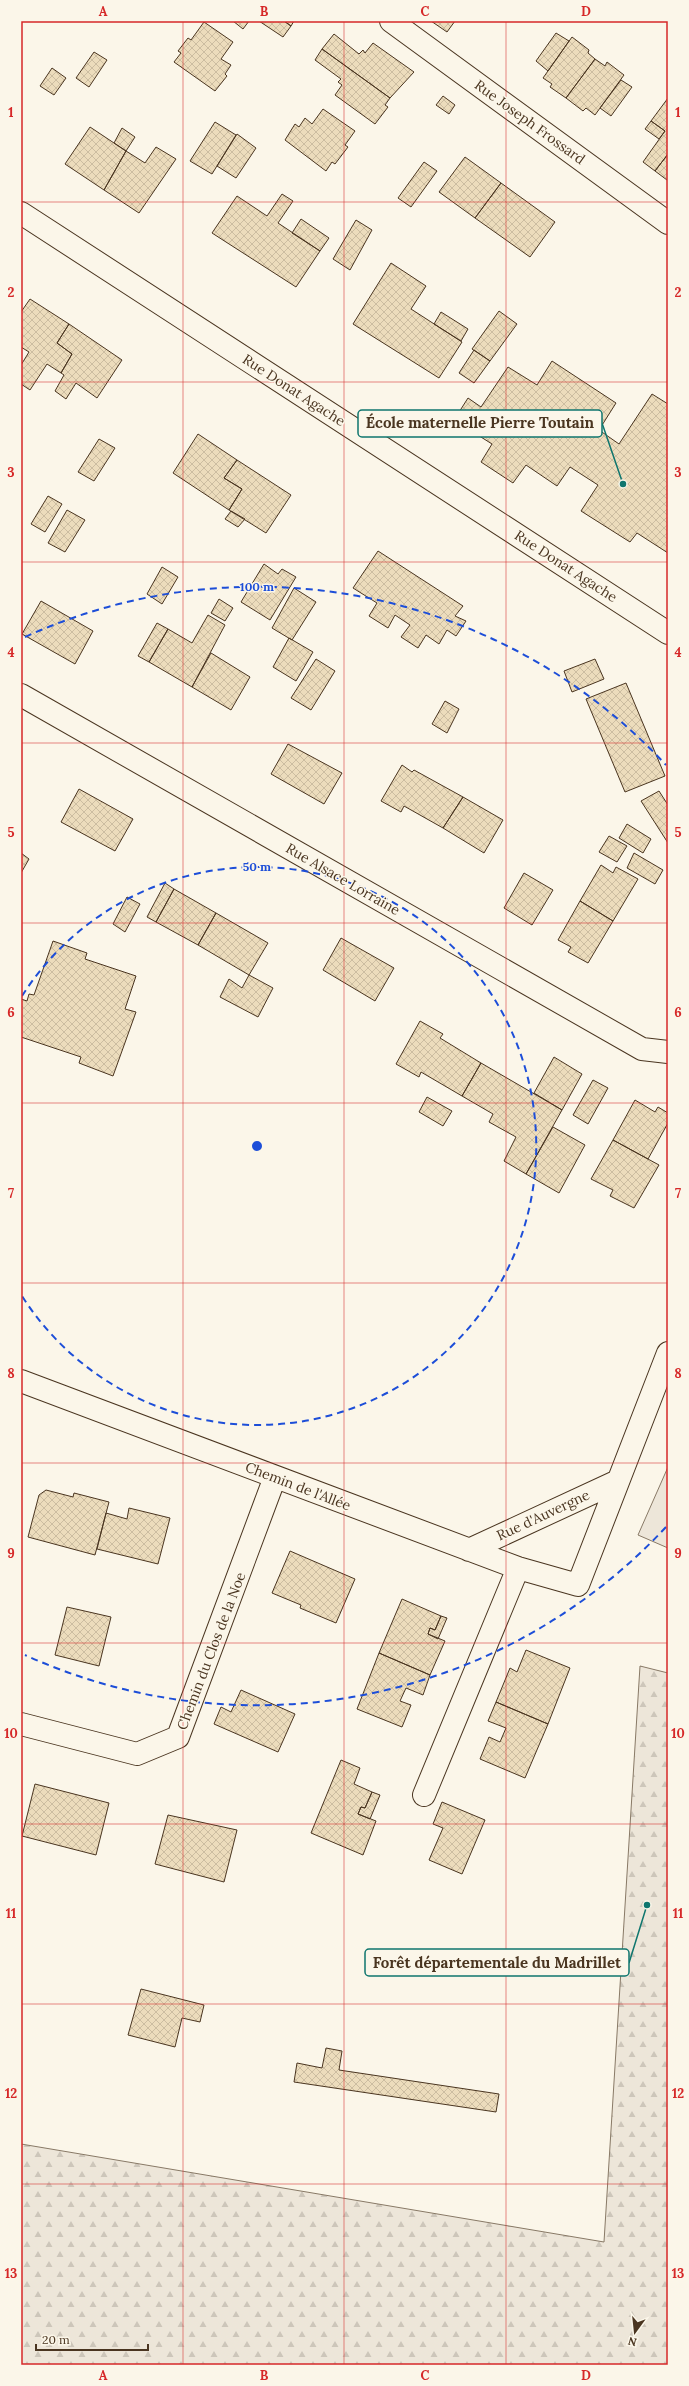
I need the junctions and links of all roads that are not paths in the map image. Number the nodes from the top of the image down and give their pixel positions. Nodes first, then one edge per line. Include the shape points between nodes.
1 (391, 21) edge
2 (21, 213) edge
3 (668, 223) edge
4 (668, 633) edge
5 (21, 695) edge
6 (668, 1052) edge
7 (668, 1353) edge
8 (21, 1381) edge
9 (276, 1478) junction
10 (618, 1481) junction
11 (469, 1550) junction
12 (518, 1568) junction
13 (578, 1586) joint
14 (21, 1724) edge
15 (424, 1794) dead end

1 - 3 street, Rue Joseph Frossard
2 - 4 street, Rue Donat Agache
5 - 6 street, Rue Alsace Lorraine via 642,1049
7 - 10 street, Rue d'Auvergne
8 - 9 street, Chemin de l'Allée
9 - 11 street, Chemin de l'Allée
9 - 14 street, Chemin du Clos de la Noe via 178,1737 137,1754
10 - 11 street, Rue d'Auvergne
10 - 13 street, Rue d'Auvergne
11 - 12 street, Chemin de l'Allée
12 - 13 street, Chemin de l'Allée
12 - 15 street

